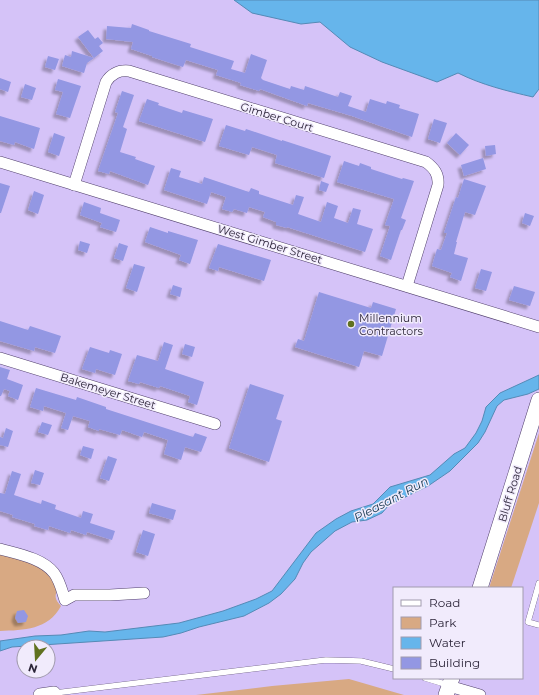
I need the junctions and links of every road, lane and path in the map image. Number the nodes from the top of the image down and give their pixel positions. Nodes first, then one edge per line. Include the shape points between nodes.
1 (0, 162) edge
2 (74, 185) junction
3 (407, 286) junction
4 (539, 327) edge
5 (0, 358) edge
6 (538, 403) edge
7 (215, 424) dead end
8 (0, 549) edge
9 (539, 583) edge
10 (480, 587) edge
11 (144, 593) dead end
12 (539, 625) edge
13 (393, 669) edge
14 (428, 679) edge
15 (449, 686) edge
16 (54, 694) edge
17 (40, 695) edge
18 (480, 695) edge

1 - 2 street, West Gimber Street
2 - 3 street, West Gimber Street
2 - 3 street, Gimber Court via 106,82 118,72 129,71 431,165 438,176 438,185
3 - 4 street, West Gimber Street
5 - 7 street, Bakemeyer Street
6 - 10 main road, Bluff Road
8 - 11 street via 38,561 48,567 59,581 65,600 74,595
9 - 12 lane via 528,622
13 - 16 lane via 361,661 326,660
14 - 15 lane
15 - 18 street
16 - 17 street

